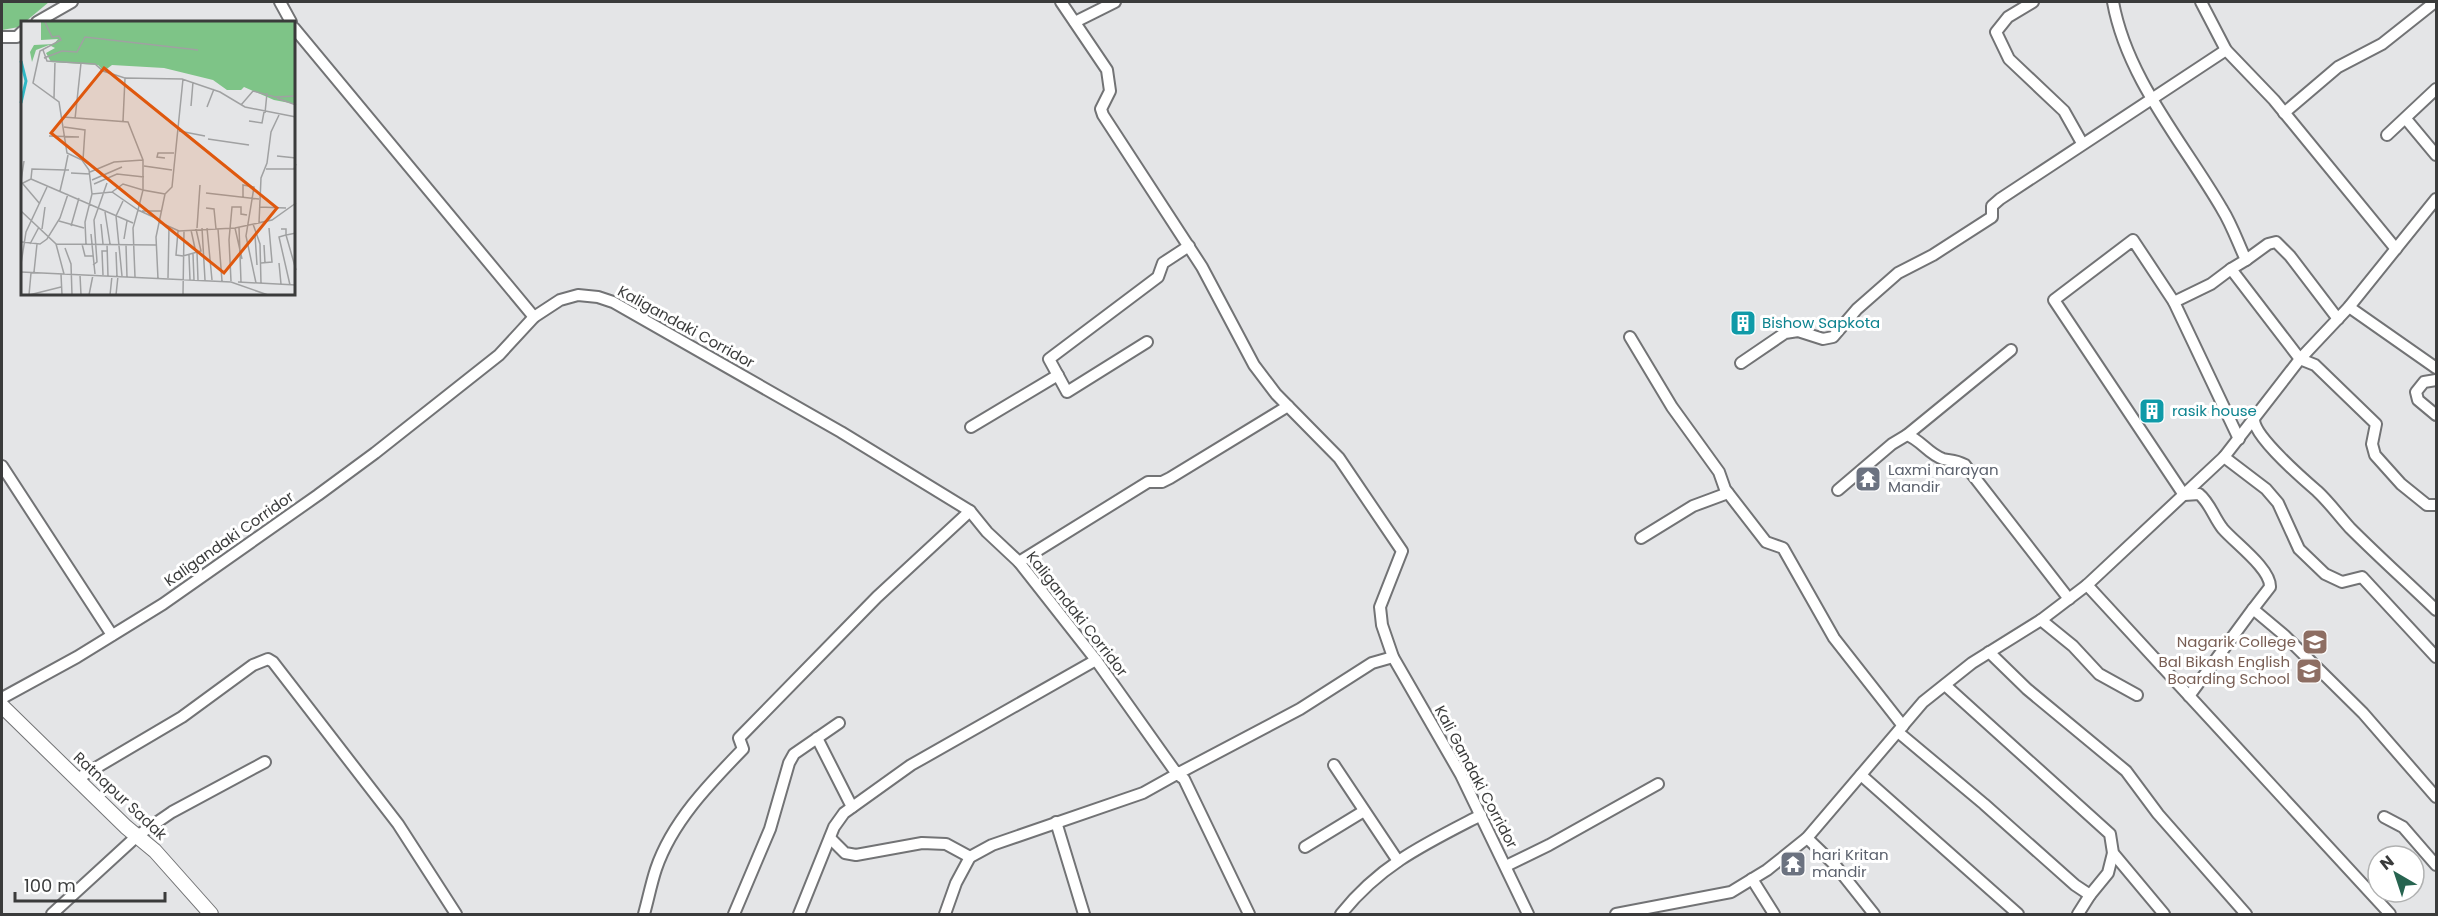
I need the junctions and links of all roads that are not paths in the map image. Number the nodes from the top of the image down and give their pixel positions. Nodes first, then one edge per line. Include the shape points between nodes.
1 (72, 2) edge
2 (280, 2) edge
3 (1061, 2) edge
4 (1115, 2) edge
5 (2033, 2) edge
6 (2113, 2) edge
7 (2200, 2) edge
8 (2435, 3) edge
9 (39, 21) edge
10 (290, 21) edge
11 (1075, 22) junction
12 (296, 30) edge
13 (21, 33) edge
14 (2, 38) edge
15 (2226, 50) junction
16 (2436, 89) edge
17 (2152, 98) junction
18 (2284, 113) junction
19 (2406, 119) junction
20 (2387, 135) dead end
21 (2082, 143) junction
22 (2436, 155) edge
23 (2436, 199) edge
24 (1189, 246) junction
25 (2396, 249) junction
26 (2246, 260) junction
27 (2231, 269) junction
28 (2174, 302) junction
29 (2349, 307) junction
30 (534, 317) junction
31 (2338, 319) junction
32 (1630, 337) dead end
33 (1147, 342) dead end
34 (2010, 350) dead end
35 (2300, 359) junction
36 (1742, 363) dead end
37 (2436, 368) edge
38 (1058, 375) junction
39 (2436, 380) edge
40 (1288, 406) junction
41 (2436, 415) edge
42 (2254, 420) junction
43 (971, 427) dead end
44 (1906, 435) junction
45 (2239, 439) junction
46 (2224, 457) junction
47 (2, 466) edge
48 (1838, 490) dead end
49 (1728, 493) junction
50 (2184, 495) junction
51 (2436, 506) edge
52 (970, 511) junction
53 (1641, 538) dead end
54 (1019, 562) junction
55 (2087, 585) junction
56 (2069, 599) junction
57 (2253, 609) junction
58 (2436, 610) edge
59 (2041, 620) junction
60 (112, 635) junction
61 (1989, 652) junction
62 (1393, 657) junction
63 (2436, 657) edge
64 (1096, 660) junction
65 (1945, 685) junction
66 (2137, 695) dead end
67 (2189, 696) junction
68 (2, 698) edge
69 (2, 706) edge
70 (839, 723) dead end
71 (1900, 729) junction
72 (817, 738) junction
73 (265, 762) dead end
74 (1334, 765) dead end
75 (1177, 774) junction
76 (1862, 775) junction
77 (77, 779) junction
78 (1658, 784) dead end
79 (2436, 797) edge
80 (852, 807) junction
81 (1364, 811) junction
82 (1481, 815) junction
83 (2384, 817) dead end
84 (1056, 822) junction
85 (137, 836) junction
86 (830, 838) junction
87 (1808, 838) junction
88 (1305, 847) dead end
89 (2113, 853) junction
90 (970, 857) junction
91 (1398, 861) junction
92 (2436, 865) edge
93 (1506, 866) junction
94 (1752, 879) junction
95 (2090, 895) junction
96 (1654, 910) edge
97 (1526, 914) edge
98 (52, 915) edge
99 (211, 915) edge
100 (456, 915) edge
101 (644, 915) edge
102 (734, 915) edge
103 (799, 915) edge
104 (945, 915) edge
105 (1084, 915) edge
106 (1249, 915) edge
107 (1341, 915) edge
108 (1616, 915) edge
109 (1774, 915) edge
110 (1874, 915) edge
111 (2018, 915) edge
112 (2078, 915) edge
113 (2164, 915) edge
114 (2246, 915) edge
115 (2390, 915) edge

1 - 9 street
2 - 10 street
3 - 11 street
4 - 11 street
5 - 21 street via 2008,17 1996,32 2009,59 2064,111
6 - 17 street via 2118,31
7 - 15 street
8 - 18 street via 2382,44 2338,67
11 - 24 street via 1107,70 1110,91 1101,109 1103,116
12 - 30 street
13 - 14 street
15 - 17 street
15 - 18 street
16 - 19 street
17 - 21 street
17 - 26 street via 2224,211
18 - 25 street
19 - 20 street
19 - 22 street
21 - 36 street via 1992,206 1992,217 1898,273 1857,309 1833,337 1823,339 1798,331 1785,333
23 - 25 street
24 - 38 street via 1163,263 1158,277 1049,359
24 - 40 street via 1254,365
25 - 29 street
26 - 27 street
26 - 31 street via 2276,242
27 - 28 street
27 - 35 street
28 - 45 street
28 - 50 street via 2133,240 2054,300
29 - 31 street
29 - 37 street
30 - 52 street, Kaligandaki Corridor via 560,300 578,295 613,302 841,432
30 - 60 street, Kaligandaki Corridor via 499,355 375,453 163,604
31 - 35 street
32 - 49 street via 1672,407 1719,472
33 - 38 street via 1067,392
34 - 44 street
35 - 42 street
35 - 51 street via 2315,365 2376,424 2372,444 2375,455 2401,484 2427,505
38 - 43 street
39 - 41 street via 2424,382 2416,392 2418,400
40 - 54 street via 1170,478 1148,482
40 - 62 street, Kali Gandaki Corridor via 1339,458 1401,551 1380,607
42 - 45 street
42 - 58 street via 2265,441 2305,483
44 - 48 street
44 - 56 street via 1944,460 1952,458 1965,465
45 - 46 street
46 - 50 street
46 - 63 street via 2278,503 2299,549 2325,573 2342,582 2361,577
47 - 60 street
49 - 53 street via 1693,506
49 - 71 street via 1766,542 1783,548 1834,638
50 - 55 street
50 - 57 street via 2199,494 2204,498 2223,528 2267,574 2270,587
52 - 54 street, Kaligandaki Corridor
52 - 101 street via 877,597 739,738 743,749 681,820 657,867
54 - 64 street, Kaligandaki Corridor
55 - 56 street
55 - 67 street
56 - 59 street
57 - 67 street
57 - 79 street via 2363,712
59 - 61 street
59 - 66 street via 2099,674
60 - 68 street, Kaligandaki Corridor
61 - 65 street
61 - 114 street via 2049,709 2126,771
62 - 75 street via 1372,663 1300,709
62 - 82 street, Kali Gandaki Corridor
64 - 75 street, Kaligandaki Corridor
64 - 80 street via 911,765
65 - 71 street via 1923,702
65 - 89 street via 2110,834
67 - 115 street
69 - 77 main road, Ratnapur Sadak
70 - 72 street
71 - 76 street
71 - 95 street
72 - 80 street
72 - 102 street via 794,754 789,763 770,829
73 - 85 street via 172,812
74 - 81 street
75 - 84 street via 1143,792
75 - 106 street, Kaligandaki Corridor via 1184,779
76 - 87 street
76 - 111 street
77 - 85 main road, Ratnapur Sadak
77 - 100 street via 182,717 253,665 268,659 398,824
78 - 93 street
80 - 86 street via 834,827
81 - 88 street
81 - 91 street
82 - 91 street
82 - 93 street, Kali Gandaki Corridor
83 - 92 street via 2403,827
84 - 90 street
84 - 105 street
85 - 98 street
85 - 99 main road, Ratnapur Sadak
86 - 90 street via 845,854 922,843 946,844
86 - 103 street
87 - 94 street
87 - 110 street
89 - 95 street via 2108,873
89 - 113 street
90 - 104 street
91 - 107 street via 1370,881
93 - 97 street, Kali Gandaki Corridor
94 - 96 street via 1731,892
94 - 109 street
95 - 112 street
96 - 108 street

